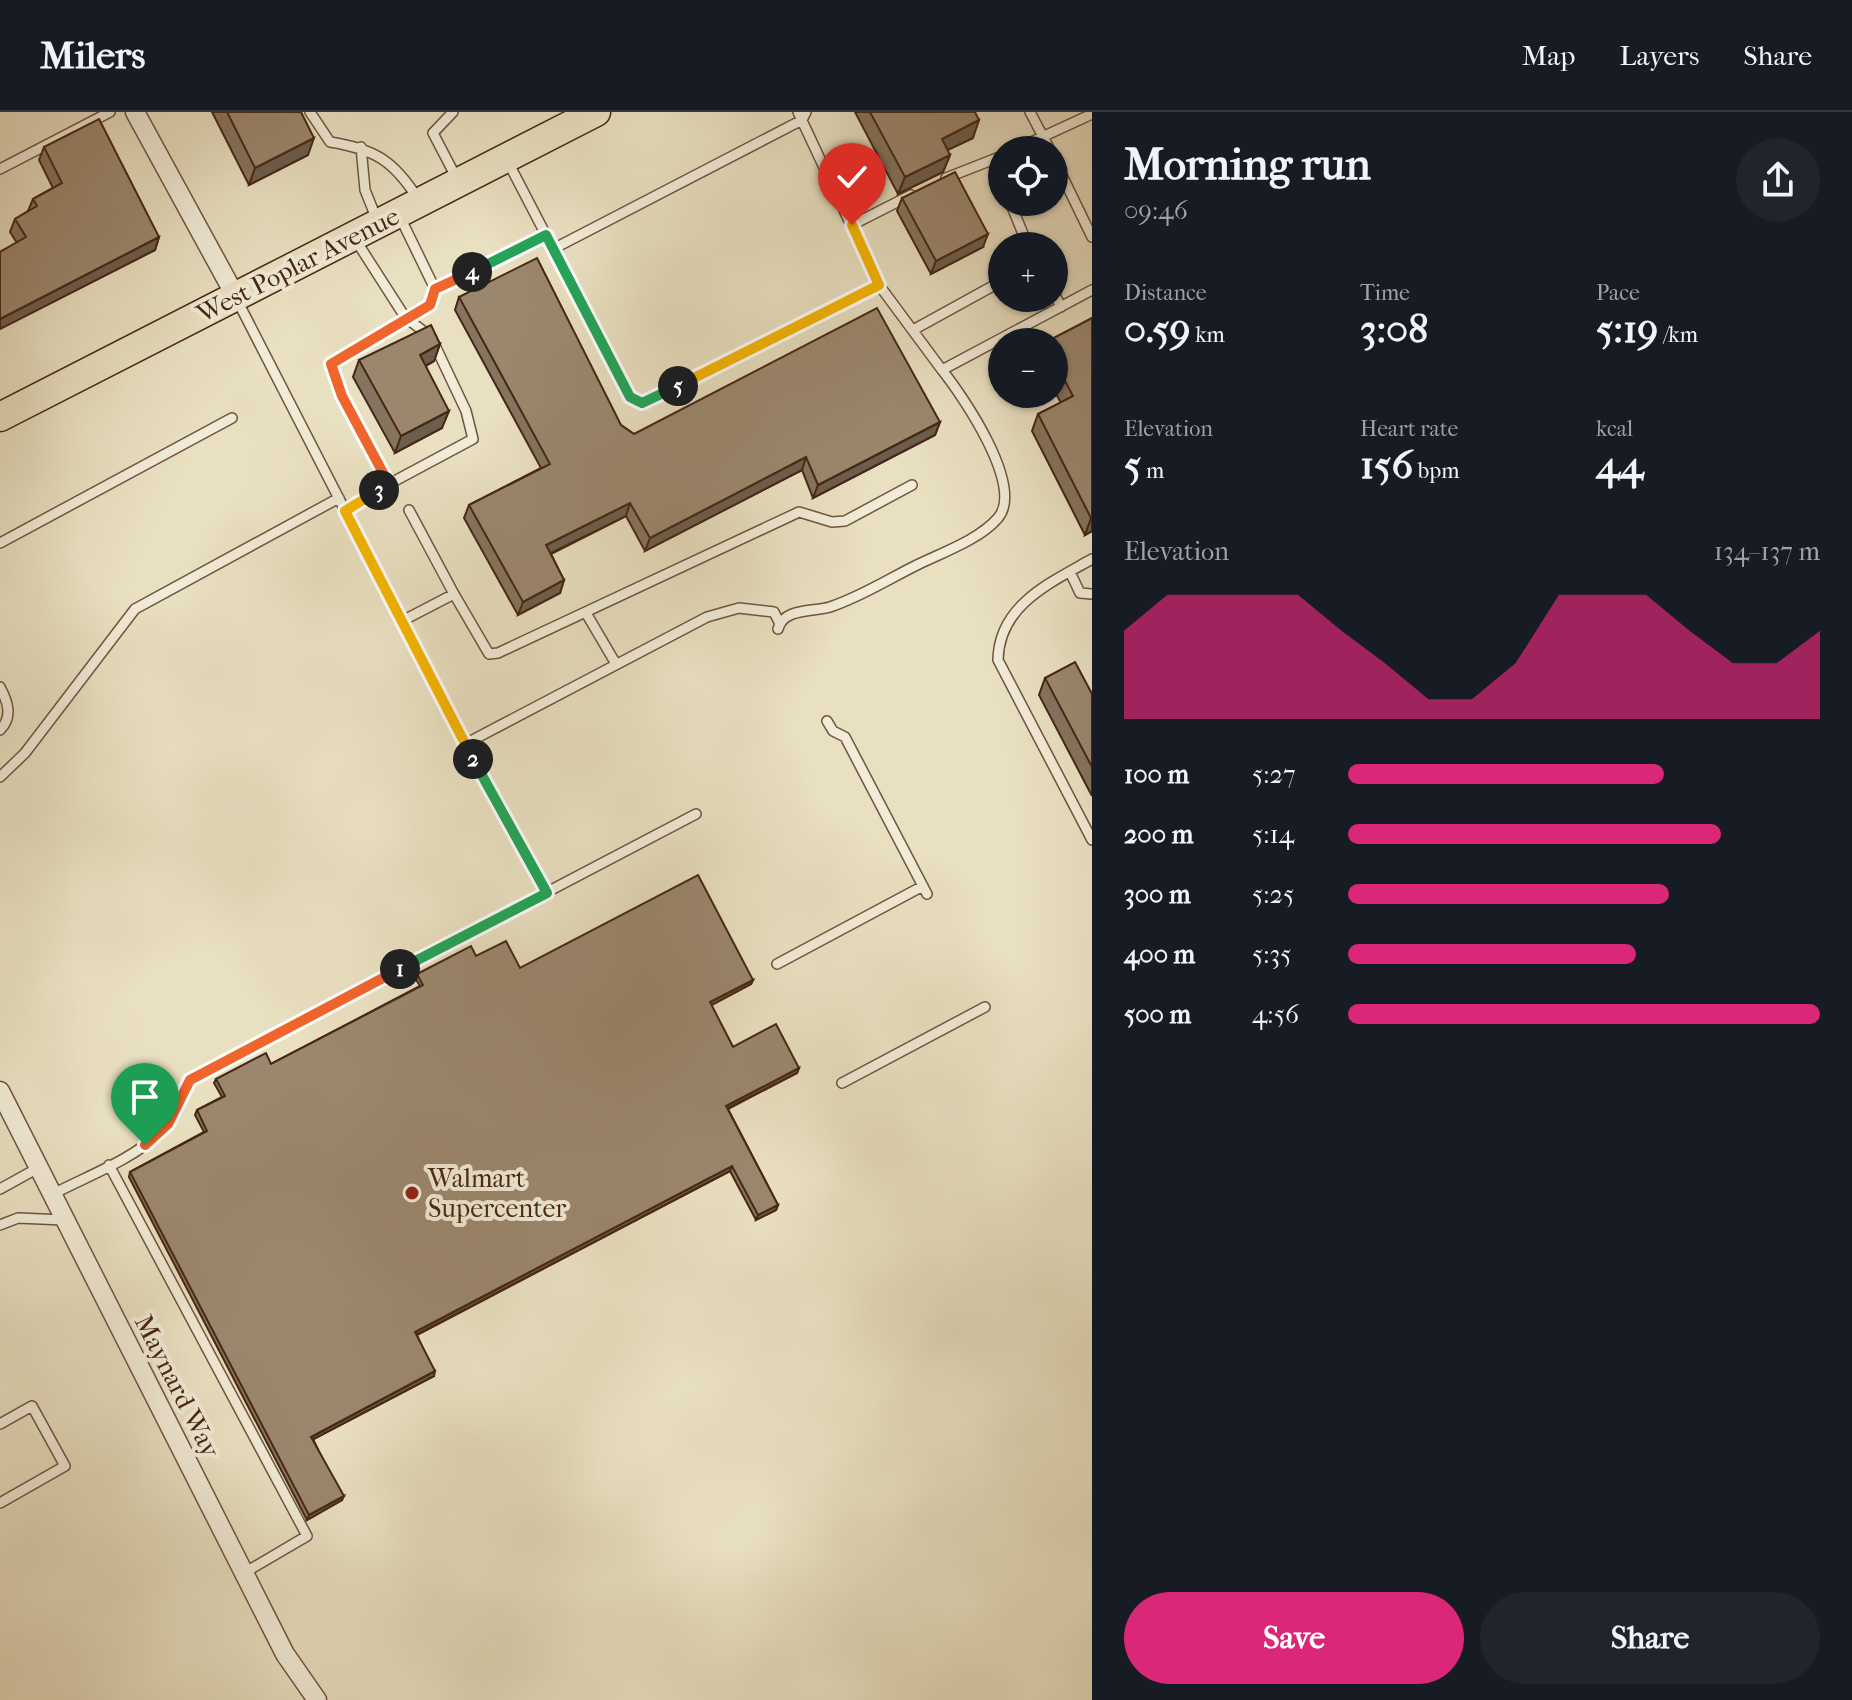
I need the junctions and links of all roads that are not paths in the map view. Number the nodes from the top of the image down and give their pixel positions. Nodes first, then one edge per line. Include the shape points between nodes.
1 (110, 112) edge
2 (135, 112) edge
3 (310, 112) edge
4 (453, 112) edge
5 (596, 112) edge
6 (1030, 112) edge
7 (1091, 114) edge
8 (802, 115) edge
9 (1043, 136) joint
10 (361, 147) junction
11 (506, 158) junction
12 (988, 160) edge
13 (0, 169) edge
14 (459, 182) junction
15 (933, 185) edge
16 (1068, 188) edge
17 (920, 191) edge
18 (399, 213) junction
19 (852, 225) junction
20 (546, 235) junction
21 (353, 236) junction
22 (1092, 237) edge
23 (553, 249) junction
24 (879, 285) junction
25 (435, 289) junction
26 (988, 289) edge
27 (1092, 290) edge
28 (236, 297) junction
29 (1068, 303) edge
30 (1052, 312) edge
31 (405, 317) junction
32 (913, 330) junction
33 (942, 370) junction
34 (0, 417) edge
35 (232, 418) dead end
36 (389, 484) junction
37 (912, 485) dead end
38 (339, 498) junction
39 (409, 510) dead end
40 (345, 511) junction
41 (0, 543) edge
42 (1092, 559) edge
43 (1070, 572) junction
44 (454, 594) junction
45 (1092, 594) edge
46 (774, 612) junction
47 (586, 613) junction
48 (788, 615) junction
49 (402, 621) junction
50 (616, 664) junction
51 (0, 687) edge
52 (827, 721) dead end
53 (0, 730) edge
54 (465, 744) junction
55 (0, 777) edge
56 (696, 814) dead end
57 (1092, 840) edge
58 (547, 893) junction
59 (777, 964) dead end
60 (985, 1007) dead end
61 (842, 1083) dead end
62 (0, 1091) edge
63 (109, 1165) junction
64 (38, 1168) junction
65 (0, 1189) edge
66 (51, 1195) junction
67 (64, 1220) junction
68 (0, 1225) edge
69 (0, 1424) edge
70 (0, 1503) edge
71 (244, 1573) junction
72 (317, 1700) edge

1 - 13 lane
2 - 28 street
3 - 10 lane via 330,142
4 - 14 lane via 433,133
5 - 11 main road, West Poplar Avenue
6 - 9 lane
7 - 9 lane
8 - 19 lane
8 - 23 lane
10 - 18 lane via 365,190
10 - 18 lane via 401,172
11 - 14 main road, West Poplar Avenue
11 - 20 lane
12 - 15 lane
14 - 18 main road, West Poplar Avenue
16 - 22 lane
17 - 19 lane
18 - 21 main road, West Poplar Avenue
18 - 25 lane
19 - 24 lane
20 - 23 lane
20 - 25 lane
21 - 28 main road, West Poplar Avenue
21 - 31 lane
23 - 24 lane via 630,397 642,403
24 - 32 lane
25 - 31 lane via 430,305
26 - 32 lane
27 - 29 lane
28 - 34 main road, West Poplar Avenue
28 - 38 lane
30 - 33 lane
31 - 36 lane via 331,364 342,396
31 - 36 lane via 431,337 461,397 473,439
32 - 33 lane
33 - 48 lane via 962,395 997,463 1003,482 1000,516 978,533 853,597
35 - 41 lane
36 - 40 lane
37 - 47 lane via 845,521 799,512
38 - 40 lane
38 - 55 lane via 135,609 25,753
39 - 44 lane
40 - 49 lane
42 - 43 lane
43 - 45 lane via 1080,593
43 - 57 lane via 1016,608 998,640 998,660
44 - 47 lane via 489,654
44 - 49 lane
46 - 48 lane
46 - 48 lane via 778,625
46 - 50 lane via 752,607 723,611
47 - 50 lane
49 - 54 lane
50 - 54 lane
51 - 53 lane via 9,713
52 - 59 lane via 845,737 925,890
54 - 58 lane
56 - 58 lane
58 - 63 lane via 190,1080 160,1133
60 - 61 lane
62 - 64 street, Maynard Way
63 - 66 lane
63 - 71 lane via 307,1536
64 - 65 lane
64 - 66 street, Maynard Way
66 - 67 street, Maynard Way
67 - 68 lane via 18,1218
67 - 71 street, Maynard Way
69 - 70 lane via 32,1406 65,1466
71 - 72 street, Maynard Way via 285,1654

